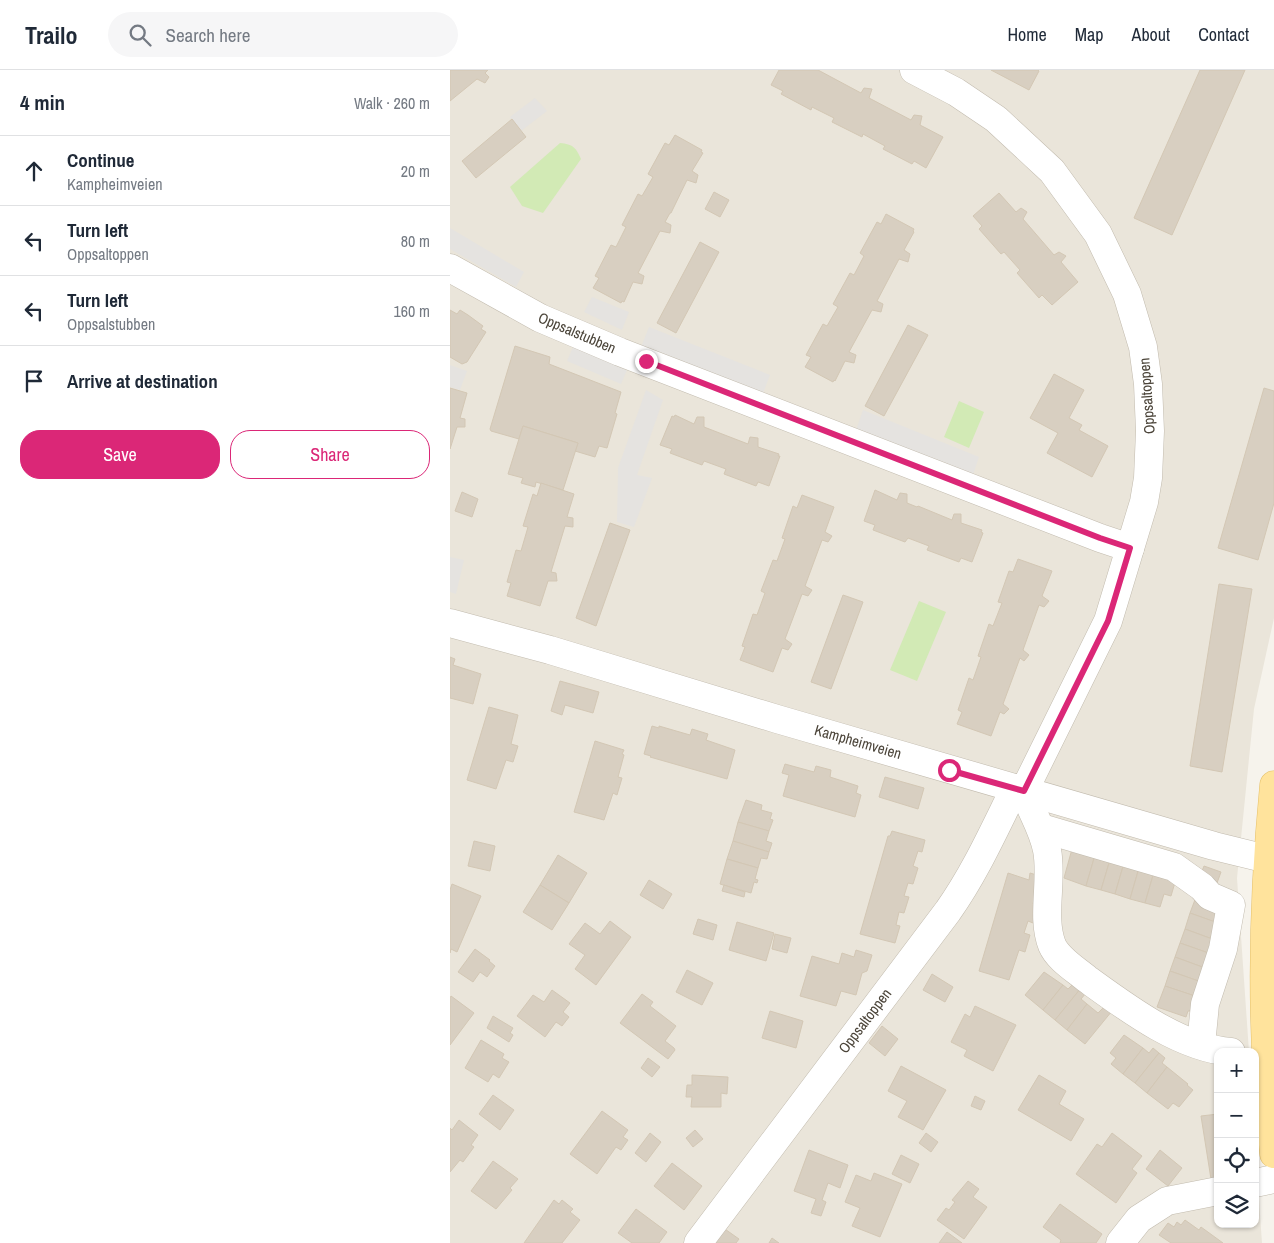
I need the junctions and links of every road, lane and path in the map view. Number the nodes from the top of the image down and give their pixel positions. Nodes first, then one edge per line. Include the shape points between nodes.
1 (914, 70) edge
2 (450, 268) edge
3 (1130, 548) junction
4 (450, 623) edge
5 (1274, 785) edge
6 (1019, 790) junction
7 (1041, 828) junction
8 (1267, 859) junction
9 (1269, 937) edge
10 (1201, 1045) junction
11 (1214, 1049) edge
12 (1260, 1053) edge
13 (1274, 1154) edge
14 (1274, 1179) edge
15 (1259, 1183) edge
16 (1214, 1192) edge
17 (698, 1243) edge
18 (1120, 1243) edge

1 - 3 street, Oppsaltoppen via 956,92 996,119 1052,171 1098,234 1127,294 1143,347 1150,431 1144,502
2 - 3 street, Oppsalstubben via 540,318 620,352
3 - 6 street, Oppsaltoppen via 1108,621
4 - 6 street, Kampheimveien
5 - 8 main road
6 - 7 street
6 - 8 street, Kampheimveien
6 - 17 street, Oppsaltoppen via 956,900
7 - 10 street via 1047,851 1050,935 1058,954 1117,1000 1153,1023
7 - 10 street via 1174,867 1210,896 1230,905 1223,949 1205,1004
8 - 9 main road
9 - 12 main road
10 - 11 street
12 - 13 main road
14 - 15 street
16 - 18 street via 1167,1202 1139,1220

